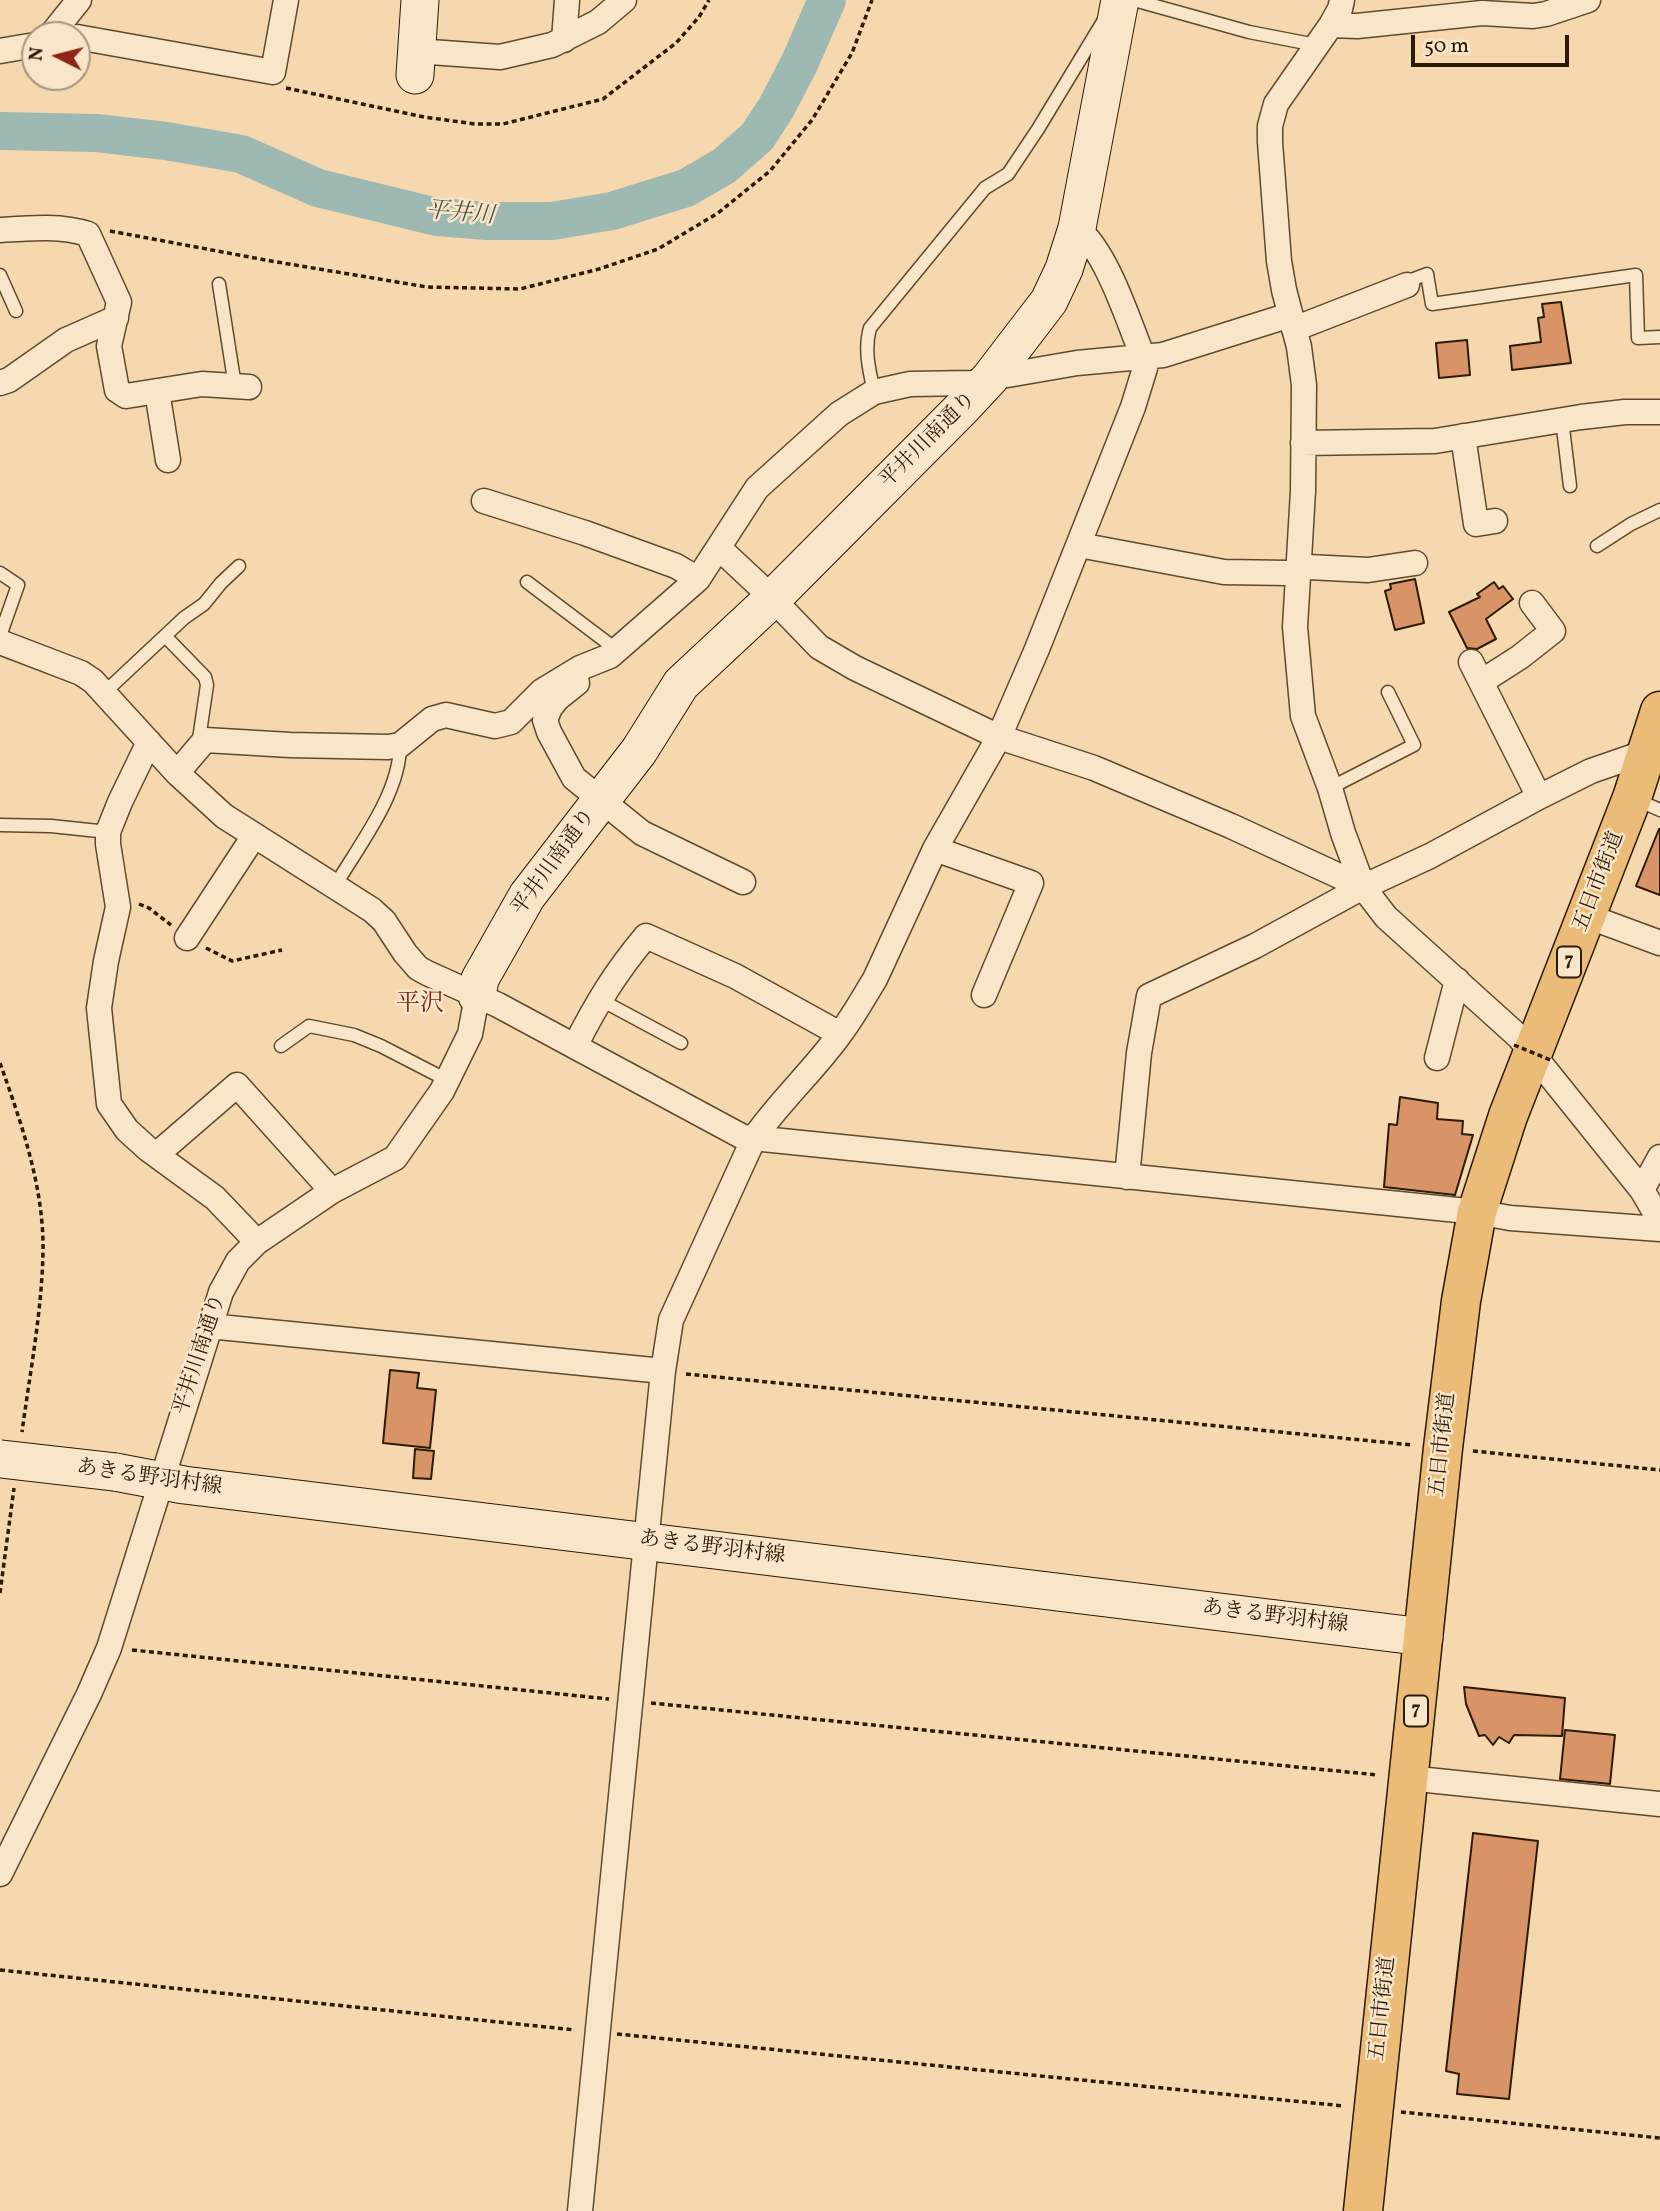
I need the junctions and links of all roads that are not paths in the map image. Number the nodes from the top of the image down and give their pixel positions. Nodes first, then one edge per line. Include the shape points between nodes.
1 (79, 0) edge
2 (286, 0) edge
3 (420, 0) edge
4 (567, 0) edge
5 (624, 0) edge
6 (1119, 0) edge
7 (1134, 0) edge
8 (1342, 0) edge
9 (1588, 0) edge
10 (66, 21) edge
11 (1331, 24) junction
12 (564, 40) junction
13 (91, 43) edge
14 (1316, 45) junction
15 (21, 46) edge
16 (0, 51) edge
17 (415, 63) joint
18 (1077, 228) junction
19 (0, 230) edge
20 (0, 275) edge
21 (219, 284) dead end
22 (1407, 285) joint
23 (16, 311) dead end
24 (116, 318) junction
25 (1292, 322) junction
26 (1660, 337) edge
27 (1143, 357) junction
28 (990, 378) junction
29 (0, 383) edge
30 (242, 387) joint
31 (157, 391) junction
32 (874, 392) junction
33 (1660, 412) edge
34 (1562, 420) junction
35 (1463, 436) junction
36 (1303, 443) junction
37 (168, 460) dead end
38 (1570, 486) dead end
39 (484, 501) dead end
40 (1660, 510) edge
41 (1495, 521) dead end
42 (1079, 545) junction
43 (1597, 546) dead end
44 (719, 548) junction
45 (1415, 563) dead end
46 (239, 566) dead end
47 (1299, 570) junction
48 (0, 573) edge
49 (698, 579) junction
50 (527, 582) dead end
51 (772, 599) junction
52 (1532, 603) dead end
53 (0, 636) edge
54 (165, 636) junction
55 (0, 642) edge
56 (614, 653) junction
57 (105, 692) junction
58 (1388, 692) dead end
59 (1660, 711) edge
60 (999, 737) junction
61 (149, 742) junction
62 (400, 745) junction
63 (197, 749) junction
64 (1648, 751) junction
65 (177, 773) junction
66 (1330, 788) junction
67 (1539, 797) junction
68 (601, 800) junction
69 (1646, 804) edge
70 (0, 825) edge
71 (108, 832) junction
72 (254, 836) junction
73 (935, 849) junction
74 (743, 882) dead end
75 (335, 886) junction
76 (1363, 887) junction
77 (1587, 916) junction
78 (187, 938) dead end
79 (1660, 943) edge
80 (1457, 980) junction
81 (984, 995) dead end
82 (478, 996) junction
83 (599, 999) junction
84 (840, 1034) junction
85 (681, 1043) dead end
86 (281, 1046) dead end
87 (575, 1046) junction
88 (1533, 1054) junction
89 (1437, 1058) dead end
90 (447, 1080) junction
91 (754, 1138) junction
92 (156, 1155) junction
93 (1660, 1157) edge
94 (1127, 1177) junction
95 (332, 1191) junction
96 (1642, 1191) junction
97 (1477, 1212) junction
98 (1660, 1221) edge
99 (1660, 1229) edge
100 (257, 1242) junction
101 (209, 1326) junction
102 (663, 1371) junction
103 (12, 1460) edge
104 (161, 1480) junction
105 (647, 1541) junction
106 (1424, 1636) junction
107 (1408, 1778) junction
108 (1660, 1804) edge
109 (0, 1874) edge
110 (580, 2211) edge
111 (1363, 2211) edge

1 - 10 street
2 - 13 street via 273,72
3 - 17 main road
4 - 12 street
5 - 12 street via 598,22
6 - 18 main road, 平井川南通り
6 - 32 lane via 1008,174 985,188 870,328 866,340
7 - 14 lane
8 - 11 street
9 - 11 street via 1533,16 1482,13 1357,26
11 - 14 street
12 - 17 street via 500,57
14 - 25 street via 1276,104 1270,126 1279,261
15 - 16 street
18 - 27 street via 1102,259
18 - 28 main road, 平井川南通り via 1049,301
19 - 24 street via 88,234 119,302
20 - 23 lane
21 - 30 lane
22 - 25 street
22 - 26 lane via 1427,274 1432,304 1636,275 1637,338
24 - 29 street via 66,340
24 - 31 street via 110,346 117,390 126,396
25 - 27 street
25 - 36 street via 1304,385
27 - 28 street
27 - 42 street via 1145,368 1132,407
28 - 32 street via 973,383 910,384
28 - 51 main road, 平井川南通り
30 - 31 street via 202,384
31 - 37 street
32 - 44 street via 839,414 757,488
33 - 34 street
34 - 35 street
34 - 38 lane
35 - 36 street via 1435,441
35 - 41 street via 1476,524
36 - 47 street
39 - 49 street via 676,566
40 - 43 lane
42 - 47 street via 1224,572
42 - 60 street
44 - 49 street
44 - 51 street
45 - 47 street via 1368,570
46 - 54 lane via 204,604
47 - 66 street via 1295,627 1303,716
48 - 53 lane via 18,585
49 - 56 street
50 - 56 lane
51 - 60 street via 829,654
51 - 68 main road, 平井川南通り via 681,684
52 - 67 street via 1553,631 1520,657 1476,672
54 - 57 lane
54 - 63 lane via 205,677
55 - 57 street via 81,673
56 - 62 street via 542,691 511,722 495,726 446,715 432,719
56 - 68 street via 557,699 545,720 573,778
57 - 61 street
58 - 66 lane via 1414,745
59 - 64 main road, 五日市街道 / 7
60 - 73 street
60 - 76 street via 1094,768
61 - 65 street
61 - 71 street
62 - 63 street via 205,740
62 - 75 lane via 400,764 376,819
63 - 65 street
64 - 67 street via 1591,771
64 - 69 main road, 五日市街道 / 7
65 - 72 street via 224,816
66 - 76 street
67 - 76 street
68 - 74 street via 642,833
68 - 82 main road, 平井川南通り via 527,896 480,979
69 - 77 main road, 五日市街道 / 7
70 - 71 lane
71 - 92 street via 118,907 99,1008 108,1104 127,1130
72 - 75 street
72 - 78 street
73 - 81 street via 1031,883
73 - 84 street via 875,979
75 - 82 street via 384,921 418,968
76 - 80 street via 1386,917
76 - 94 street via 1255,946 1149,996
77 - 79 street
77 - 88 main road, 五日市街道 / 7
80 - 88 street
80 - 89 street
82 - 87 street
82 - 90 street, 平井川南通り via 470,1034
83 - 84 street via 646,936 735,976
83 - 85 lane
83 - 87 street
84 - 91 street
86 - 90 lane via 309,1026 321,1028 381,1046
87 - 91 street via 743,1137
88 - 96 street
88 - 97 main road, 五日市街道 / 7
90 - 95 street, 平井川南通り via 396,1158
91 - 94 street
91 - 102 street via 671,1320
92 - 95 street via 237,1084
92 - 100 street via 215,1198
93 - 96 street
94 - 97 street
95 - 100 street, 平井川南通り
96 - 98 street
97 - 99 street
97 - 106 main road, 五日市街道 / 7 via 1461,1301
100 - 101 street, 平井川南通り via 238,1261
101 - 102 street
101 - 104 street, 平井川南通り
102 - 105 street
103 - 104 main road, あきる野羽村線, bridge
104 - 105 main road, あきる野羽村線
104 - 109 street, 平井川南通り via 109,1648
105 - 106 main road, あきる野羽村線
105 - 110 street
106 - 107 main road, 五日市街道 / 7
107 - 108 street
107 - 111 main road, 五日市街道 / 7

